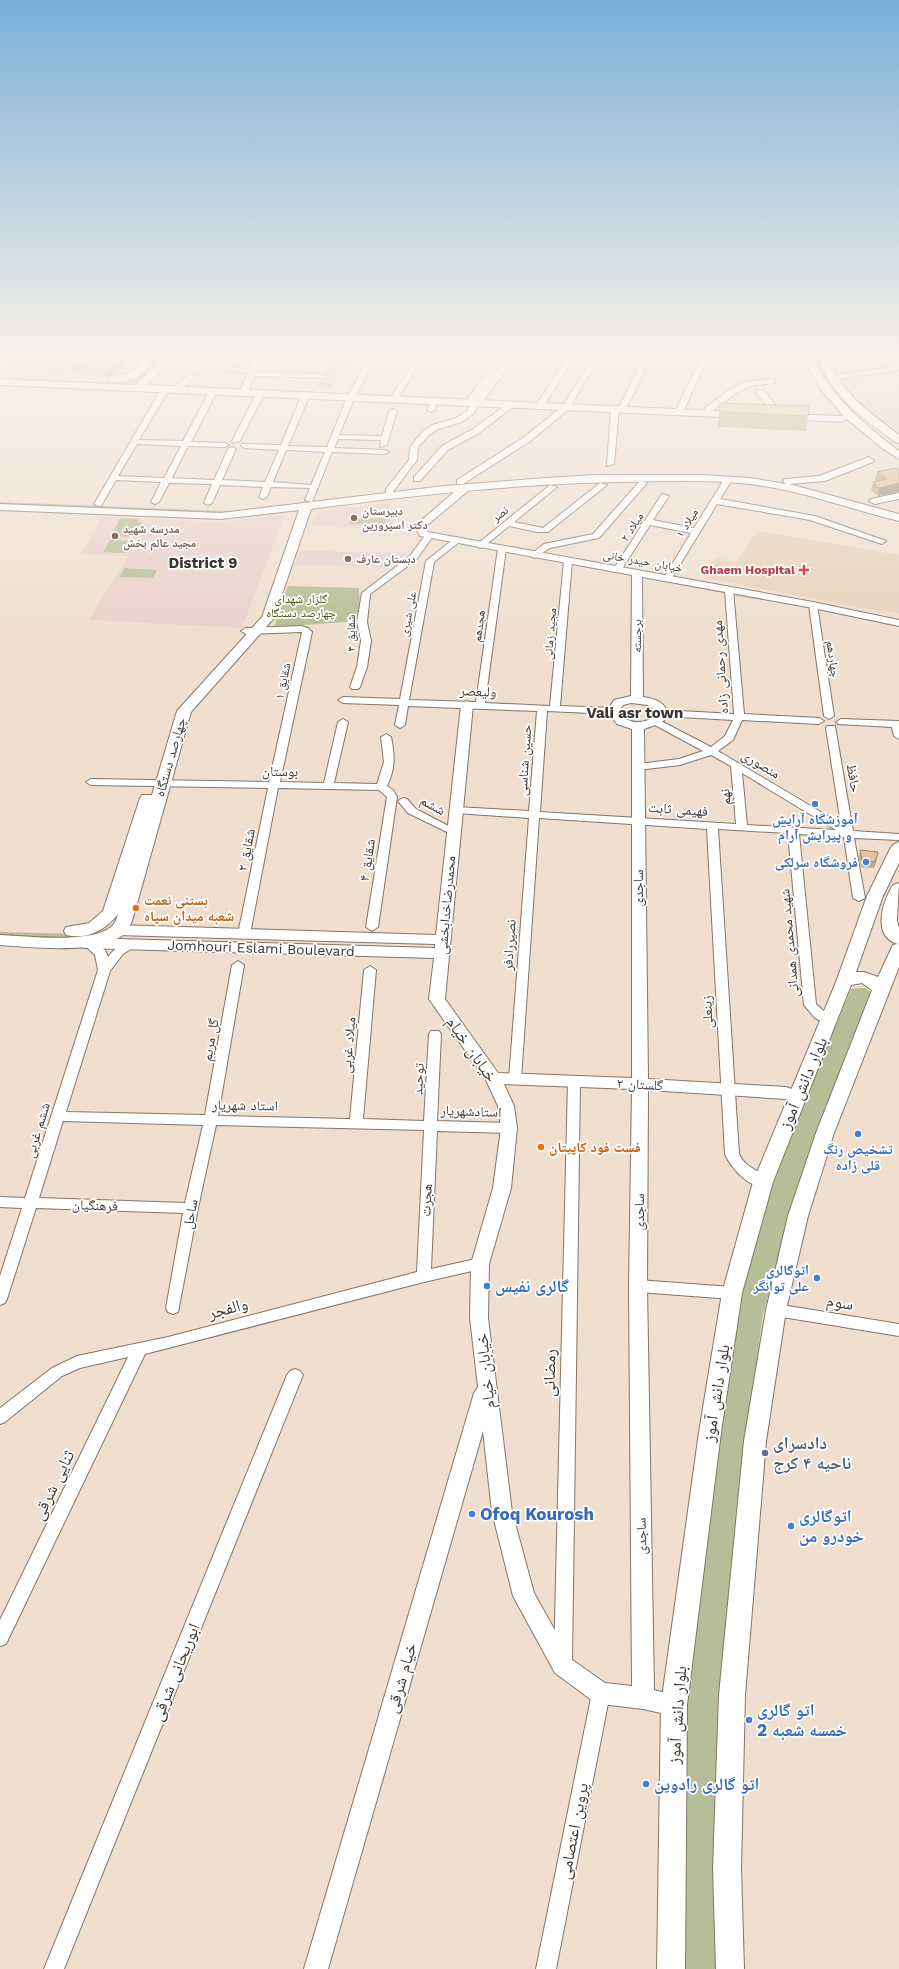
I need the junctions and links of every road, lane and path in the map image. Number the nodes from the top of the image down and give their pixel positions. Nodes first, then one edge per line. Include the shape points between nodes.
1 (130, 450) edge
2 (183, 450) edge
3 (228, 450) edge
4 (283, 450) edge
5 (330, 450) joint
6 (383, 450) edge
7 (414, 450) edge
8 (443, 450) edge
9 (512, 450) edge
10 (612, 450) edge
11 (877, 450) edge
12 (869, 460) dead end
13 (610, 464) dead end
14 (899, 468) edge
15 (588, 475) junction
16 (114, 478) junction
17 (417, 479) dead end
18 (166, 480) junction
19 (558, 480) junction
20 (728, 480) junction
21 (788, 481) junction
22 (217, 482) junction
23 (644, 483) dead end
24 (268, 485) junction
25 (462, 485) junction
26 (603, 485) dead end
27 (308, 486) dead end
28 (388, 491) junction
29 (665, 496) dead end
30 (899, 496) edge
31 (263, 497) dead end
32 (851, 497) junction
33 (0, 500) edge
34 (715, 501) junction
35 (875, 501) junction
36 (155, 502) dead end
37 (208, 503) dead end
38 (98, 504) junction
39 (304, 504) junction
40 (899, 506) edge
41 (0, 507) edge
42 (899, 511) edge
43 (899, 518) edge
44 (649, 522) junction
45 (508, 523) junction
46 (696, 531) junction
47 (429, 536) junction
48 (455, 541) junction
49 (882, 541) dead end
50 (480, 545) junction
51 (502, 549) junction
52 (534, 555) junction
53 (568, 561) junction
54 (617, 570) junction
55 (637, 574) junction
56 (667, 579) junction
57 (729, 590) junction
58 (813, 605) junction
59 (899, 623) edge
60 (257, 624) junction
61 (355, 686) dead end
62 (638, 699) junction
63 (343, 700) dead end
64 (403, 702) junction
65 (467, 705) junction
66 (480, 705) junction
67 (542, 708) junction
68 (555, 708) junction
69 (613, 711) junction
70 (829, 716) junction
71 (738, 717) junction
72 (659, 718) junction
73 (819, 721) junction
74 (343, 722) dead end
75 (841, 722) junction
76 (897, 724) edge
77 (400, 725) dead end
78 (638, 725) junction
79 (831, 728) junction
80 (899, 736) edge
81 (386, 737) dead end
82 (711, 752) junction
83 (736, 765) junction
84 (638, 767) junction
85 (91, 782) dead end
86 (157, 782) junction
87 (274, 784) junction
88 (328, 786) junction
89 (381, 787) junction
90 (403, 801) dead end
91 (456, 810) junction
92 (534, 814) junction
93 (638, 820) junction
94 (712, 825) junction
95 (742, 826) junction
96 (793, 830) junction
97 (453, 831) junction
98 (850, 834) junction
99 (899, 837) edge
100 (899, 847) edge
101 (899, 888) edge
102 (859, 898) dead end
103 (372, 927) dead end
104 (246, 928) junction
105 (0, 929) edge
106 (118, 930) junction
107 (87, 938) junction
108 (899, 939) edge
109 (0, 940) edge
110 (133, 944) junction
111 (442, 947) junction
112 (899, 949) edge
113 (238, 966) dead end
114 (104, 970) junction
115 (370, 970) dead end
116 (844, 982) junction
117 (881, 990) junction
118 (437, 999) joint
119 (829, 1021) junction
120 (435, 1034) dead end
121 (493, 1078) junction
122 (515, 1079) junction
123 (574, 1081) junction
124 (640, 1084) junction
125 (727, 1089) junction
126 (786, 1093) dead end
127 (58, 1116) junction
128 (211, 1120) junction
129 (356, 1123) junction
130 (431, 1125) junction
131 (509, 1128) junction
132 (763, 1182) junction
133 (0, 1202) edge
134 (31, 1203) junction
135 (190, 1208) junction
136 (480, 1264) junction
137 (424, 1276) junction
138 (638, 1286) junction
139 (732, 1293) junction
140 (0, 1299) edge
141 (173, 1308) dead end
142 (776, 1310) junction
143 (899, 1330) edge
144 (140, 1349) junction
145 (295, 1375) dead end
146 (486, 1387) junction
147 (0, 1417) edge
148 (0, 1638) edge
149 (563, 1666) junction
150 (601, 1693) junction
151 (643, 1698) junction
152 (674, 1705) junction
153 (54, 1969) edge
154 (316, 1969) edge
155 (546, 1969) edge
156 (671, 1969) edge
157 (730, 1969) edge

1 - 16 street
2 - 18 street
3 - 22 street
4 - 24 street
5 - 6 street via 383,452
5 - 39 street
7 - 28 street via 413,460
8 - 17 street
9 - 25 street
10 - 13 street
11 - 14 main road
12 - 21 main road via 821,479
15 - 19 main road
15 - 20 main road
15 - 21 main road via 688,472
16 - 18 street
16 - 38 street
18 - 22 street
18 - 36 street
19 - 25 main road
19 - 45 street, نصر
20 - 34 street, میلاد ۱
20 - 43 main road via 791,487
21 - 32 main road
22 - 24 street
22 - 37 street
23 - 52 street via 596,536 546,546
24 - 27 street
24 - 31 street
25 - 28 main road
25 - 39 main road
25 - 47 street via 420,527 424,534
26 - 45 street via 545,530
28 - 39 main road
29 - 44 street, میلاد ۲
30 - 35 main road
32 - 35 main road
32 - 42 main road
33 - 38 main road
34 - 46 street, میلاد ۱
34 - 49 street via 812,518
35 - 40 main road
38 - 39 main road via 225,509
39 - 41 main road via 222,516
39 - 60 main road, چهارصد دستگاه
44 - 46 street
44 - 54 street, میلاد ۲
45 - 50 street, نصر
46 - 56 street, میلاد ۱
47 - 48 street, خیابان حیدر خانی
47 - 61 street, شقایق ۳ via 413,558 366,593 362,622 366,641 362,667
48 - 50 street, خیابان حیدر خانی
48 - 64 street, علی شیری via 430,561
50 - 51 street, خیابان حیدر خانی
51 - 52 street, خیابان حیدر خانی
51 - 66 street, هجدهم
52 - 53 street, خیابان حیدر خانی
53 - 54 street, خیابان حیدر خانی
53 - 68 street, مجید زمانی
54 - 55 street, خیابان حیدر خانی
55 - 56 street, خیابان حیدر خانی
55 - 62 street, برجسته
56 - 57 street, خیابان حیدر خانی
57 - 58 street, خیابان حیدر خانی
57 - 71 street, مهدی رحمانی زاده
58 - 59 street, خیابان حیدر خانی
58 - 70 street, چهاردهم
60 - 86 main road, چهارصد دستگاه via 184,712
60 - 87 street, شقایق ۱ via 301,629 307,632
62 - 69 street via 623,701
62 - 72 street via 658,705
63 - 64 street, ولیعصر
64 - 65 street, ولیعصر
64 - 77 street, علی شیری
65 - 66 street, ولیعصر
65 - 91 street, محمدرضاخدابخشی
66 - 67 street, ولیعصر
67 - 68 street, ولیعصر
67 - 92 street, حسین شناسی
68 - 69 street, ولیعصر
69 - 78 street via 618,719
70 - 73 street via 821,717
70 - 75 street
71 - 72 street
71 - 73 street
71 - 82 street, مهدی رحمانی زاده via 729,738
72 - 78 street
72 - 82 street, منصوری
73 - 79 street via 823,726
74 - 88 street
75 - 76 street
75 - 79 street via 839,726
76 - 80 street
78 - 84 street, ساجدی
79 - 98 street, حافظ
81 - 89 street via 389,753 388,775
82 - 83 street, منصوری
82 - 84 street, مهدی رحمانی زاده via 680,762
83 - 95 street, نهم
83 - 98 street, منصوری
84 - 93 street, ساجدی
85 - 86 street, بوستان
86 - 87 street, بوستان
86 - 106 main road, چهارصد دستگاه via 124,920
86 - 107 main road, چهارصد دستگاه via 111,912
87 - 88 street, بوستان
87 - 104 street, شقایق ۲
88 - 89 street, بوستان
89 - 103 street, شقایق ۴ via 392,797
90 - 97 street, ششم via 412,811
91 - 92 street, فهیمی ثابت
91 - 97 street, محمدرضاخدابخشی
92 - 93 street, فهیمی ثابت
92 - 122 street, نصیررادفر
93 - 94 street, فهیمی ثابت
93 - 124 street, ساجدی
94 - 95 street, فهیمی ثابت
94 - 125 street, زینعلی
95 - 96 street, فهیمی ثابت
96 - 98 street, فهیمی ثابت
96 - 119 street, شهید محمدی همدانی via 810,1005
97 - 111 street, محمدرضاخدابخشی
98 - 99 street, فهیمی ثابت
98 - 102 street, حافظ
100 - 116 main road, بلوار دانش آموز via 875,896
101 - 108 main road via 888,920 890,928
104 - 106 street, Jomhouri Eslami Boulevard
104 - 111 street, Jomhouri Eslami Boulevard
105 - 107 main road via 77,931
106 - 107 main road via 101,938
107 - 109 main road
107 - 110 street, Jomhouri Eslami Boulevard
107 - 114 street via 101,953
110 - 111 street, Jomhouri Eslami Boulevard
110 - 114 street via 119,950
111 - 118 street, محمدرضاخدابخشی
112 - 117 main road
113 - 128 street, گل مریم
114 - 127 street, ششم غربی
115 - 129 street, میلاد غربی
116 - 117 main road via 853,977 870,979
116 - 119 main road, بلوار دانش آموز
117 - 142 main road via 825,1134 798,1216
118 - 121 street, خیابان خیام
119 - 132 main road, بلوار دانش آموز
120 - 130 street, توحید
121 - 122 street, گلستان ۲
121 - 131 street, خیابان خیام via 506,1106
122 - 123 street, گلستان ۲
123 - 124 street, گلستان ۲
123 - 149 street, رمضانی
124 - 125 street, گلستان ۲
124 - 138 street, ساجدی
125 - 126 street, گلستان ۲
125 - 132 street, زینعلی via 734,1162
127 - 128 street, استاد شهریار
127 - 134 street, ششم غربی
128 - 129 street, استاد شهریار
128 - 135 street, ساحل
129 - 130 street, استاد شهریار
130 - 131 street, استادشهریار
130 - 137 street, هجرت via 425,1204
131 - 136 street, خیابان خیام via 502,1188
132 - 139 main road, بلوار دانش آموز
133 - 134 street, فرهنگیان
134 - 135 street, فرهنگیان
134 - 140 street, ششم غربی
135 - 141 street, ساحل
136 - 137 street, والفجر
136 - 146 street, خیابان خیام via 479,1318
137 - 144 street, والفجر
138 - 139 street
138 - 151 street, ساجدی
139 - 152 main road, بلوار دانش آموز via 710,1432
142 - 143 street, سوم
142 - 157 main road via 755,1441 732,1695 728,1868
144 - 147 street, والفجر via 67,1366
144 - 148 street, ثنایی شرقی
145 - 153 street, ابوریحانی شرقی
146 - 149 street, خیابان خیام via 502,1512 524,1596
146 - 154 street, خیام شرقی
149 - 150 street, خیابان خیام
150 - 151 street, خیابان خیام
150 - 155 street, پروین اعتصامی
151 - 152 street, خیابان خیام
152 - 156 main road, بلوار دانش آموز

